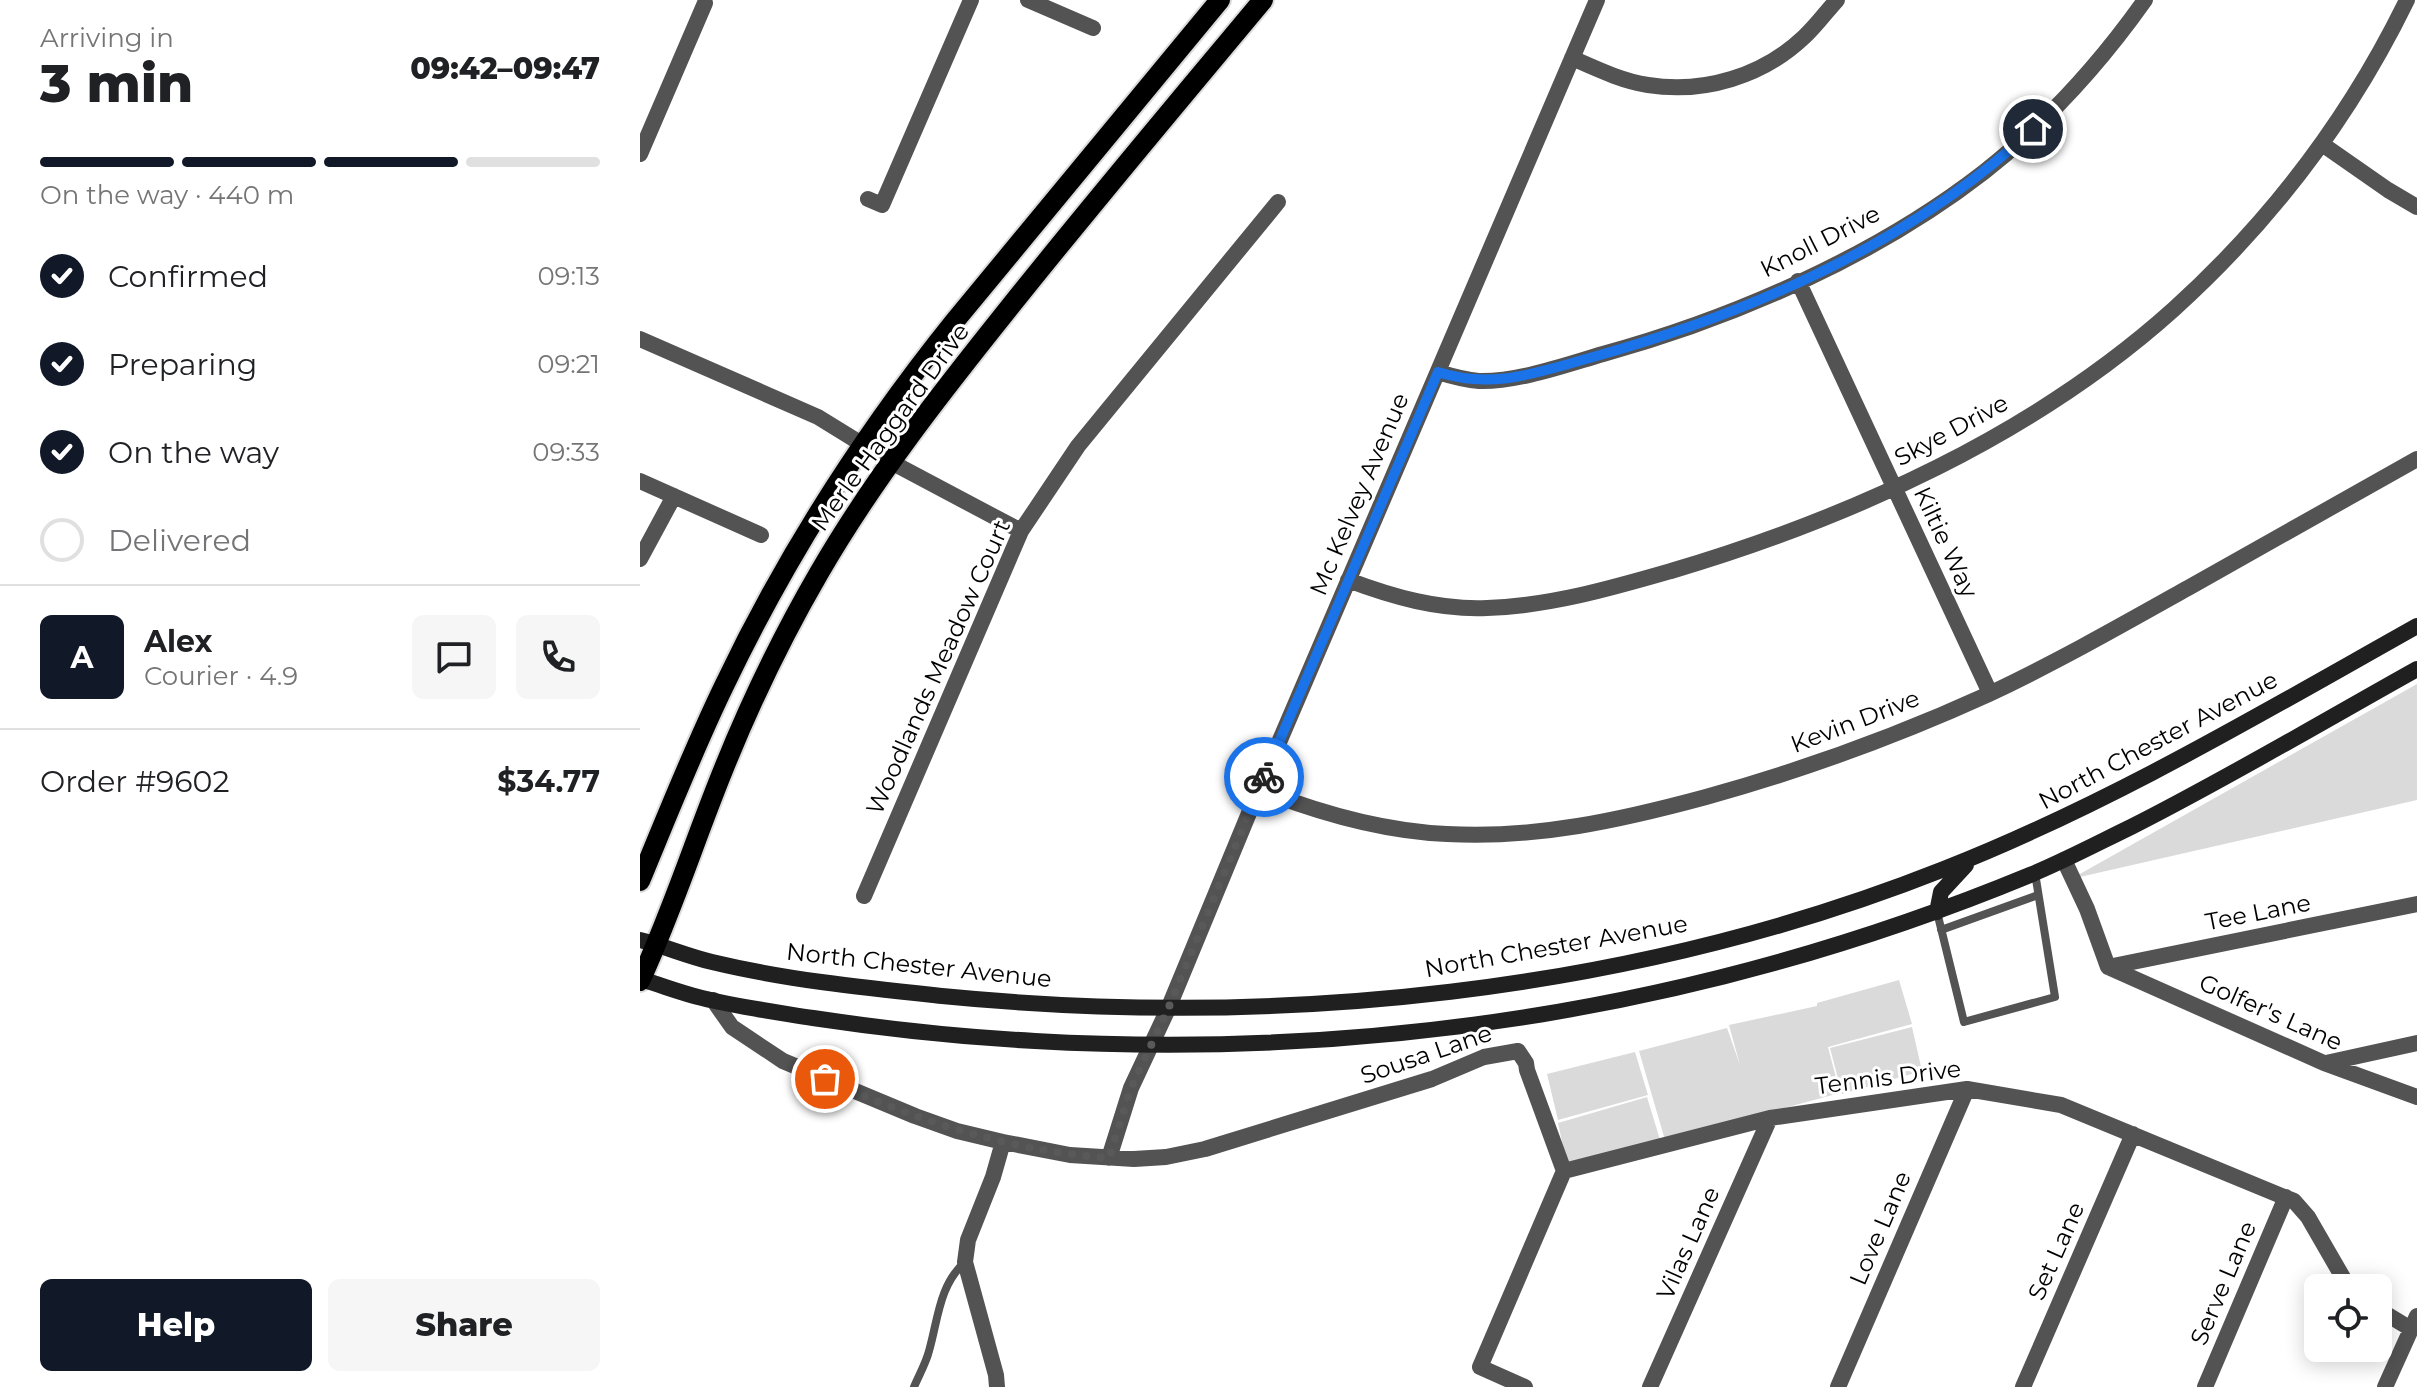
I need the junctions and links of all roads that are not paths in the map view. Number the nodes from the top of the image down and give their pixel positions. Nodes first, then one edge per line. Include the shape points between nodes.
1 (971, 0) edge
2 (1028, 0) edge
3 (1220, 0) edge
4 (1263, 0) edge
5 (1597, 0) edge
6 (1837, 0) edge
7 (2145, 0) edge
8 (2407, 0) edge
9 (705, 3) dead end
10 (1093, 28) dead end
11 (1572, 58) junction
12 (2322, 144) junction
13 (640, 154) edge
14 (868, 199) dead end
15 (1278, 202) dead end
16 (2417, 207) edge
17 (1798, 281) junction
18 (640, 339) edge
19 (1438, 372) junction
20 (862, 445) junction
21 (2417, 459) edge
22 (891, 462) junction
23 (640, 481) edge
24 (1894, 487) junction
25 (674, 496) junction
26 (1021, 531) junction
27 (761, 535) dead end
28 (640, 559) edge
29 (1348, 580) junction
30 (2417, 626) edge
31 (2417, 669) edge
32 (1990, 693) junction
33 (1259, 789) junction
34 (1976, 856) junction
35 (2064, 860) junction
36 (2035, 873) junction
37 (640, 881) edge
38 (2038, 895) junction
39 (864, 896) dead end
40 (2417, 904) edge
41 (1937, 912) junction
42 (1941, 930) junction
43 (648, 942) edge
44 (2108, 967) junction
45 (640, 980) edge
46 (713, 1000) junction
47 (1168, 1009) junction
48 (2417, 1043) edge
49 (1151, 1046) junction
50 (2324, 1063) junction
51 (1967, 1089) junction
52 (2417, 1097) edge
53 (1770, 1118) junction
54 (2133, 1134) junction
55 (1003, 1142) junction
56 (1109, 1158) junction
57 (1564, 1171) junction
58 (2286, 1197) junction
59 (965, 1262) junction
60 (2341, 1274) edge
61 (2392, 1314) edge
62 (2414, 1322) edge
63 (914, 1387) edge
64 (997, 1387) edge
65 (1525, 1387) edge
66 (1650, 1387) edge
67 (1838, 1387) edge
68 (2023, 1387) edge
69 (2205, 1387) edge
70 (2385, 1387) edge

1 - 14 street via 882,205
2 - 10 street
3 - 20 main road, Merle Haggard Drive via 954,322
4 - 22 main road, Merle Haggard Drive via 1025,288
5 - 11 street, Mc Kelvey Avenue
6 - 11 street via 1783,55 1732,80 1676,88 1647,85
7 - 17 street, Knoll Drive via 2094,67 1983,172 1906,225
8 - 12 street, Skye Drive
9 - 13 street
11 - 19 street, Mc Kelvey Avenue
12 - 16 street
12 - 24 street, Skye Drive via 2210,275 2132,344 2032,414
15 - 26 street, Woodlands Meadow Court via 1078,446
17 - 19 street, Knoll Drive via 1689,326 1553,368 1498,380
17 - 24 street, Kiltie Way
18 - 20 street via 818,417
19 - 29 street, Mc Kelvey Avenue
20 - 22 street
20 - 37 main road, Merle Haggard Drive via 746,642
21 - 32 street, Kevin Drive
22 - 26 street
22 - 43 main road, Merle Haggard Drive via 798,610
23 - 25 street
24 - 29 street, Skye Drive via 1714,558 1527,606 1419,602
24 - 32 street, Kiltie Way
25 - 27 street
25 - 28 street
26 - 39 street, Woodlands Meadow Court
29 - 33 street, Mc Kelvey Avenue
30 - 34 main road, North Chester Avenue via 2161,770
31 - 35 main road via 2178,803
32 - 33 street, Kevin Drive via 1844,753 1754,783 1663,809 1547,831 1495,835 1396,828 1347,819
33 - 47 street, Mc Kelvey Avenue
34 - 41 main road via 1941,892
34 - 47 main road, North Chester Avenue via 1780,925 1646,958 1463,990 1344,1002
35 - 36 main road
35 - 44 street
36 - 38 lane
36 - 41 main road
38 - 42 lane
38 - 42 lane via 2055,997 1964,1022
40 - 44 street, Tee Lane
41 - 42 lane
41 - 49 main road via 1722,979 1547,1015 1347,1039
43 - 45 main road, Merle Haggard Drive
43 - 47 main road, North Chester Avenue via 711,961 867,988 1016,1003
44 - 50 street, Golfer's Lane
45 - 46 main road
46 - 49 main road via 982,1038
46 - 55 street via 732,1027 783,1061 915,1116
47 - 49 street, Mc Kelvey Avenue
48 - 50 street
49 - 56 street, Mc Kelvey Avenue
50 - 52 street, Golfer's Lane
51 - 53 street, Tennis Drive
51 - 54 street, Tennis Drive via 2061,1105
51 - 67 street, Love Lane
53 - 57 street, Tennis Drive
53 - 66 street, Vilas Lane
54 - 58 street, Tennis Drive
54 - 68 street, Set Lane
55 - 56 street
55 - 59 street
56 - 57 street, Sousa Lane via 1166,1157 1205,1149 1432,1079 1484,1057 1518,1051
57 - 65 street via 1480,1367
58 - 60 street, Tennis Drive via 2308,1217
58 - 69 street, Serve Lane
59 - 63 lane via 954,1271 937,1309 929,1353
59 - 64 street
61 - 62 street
62 - 70 street

